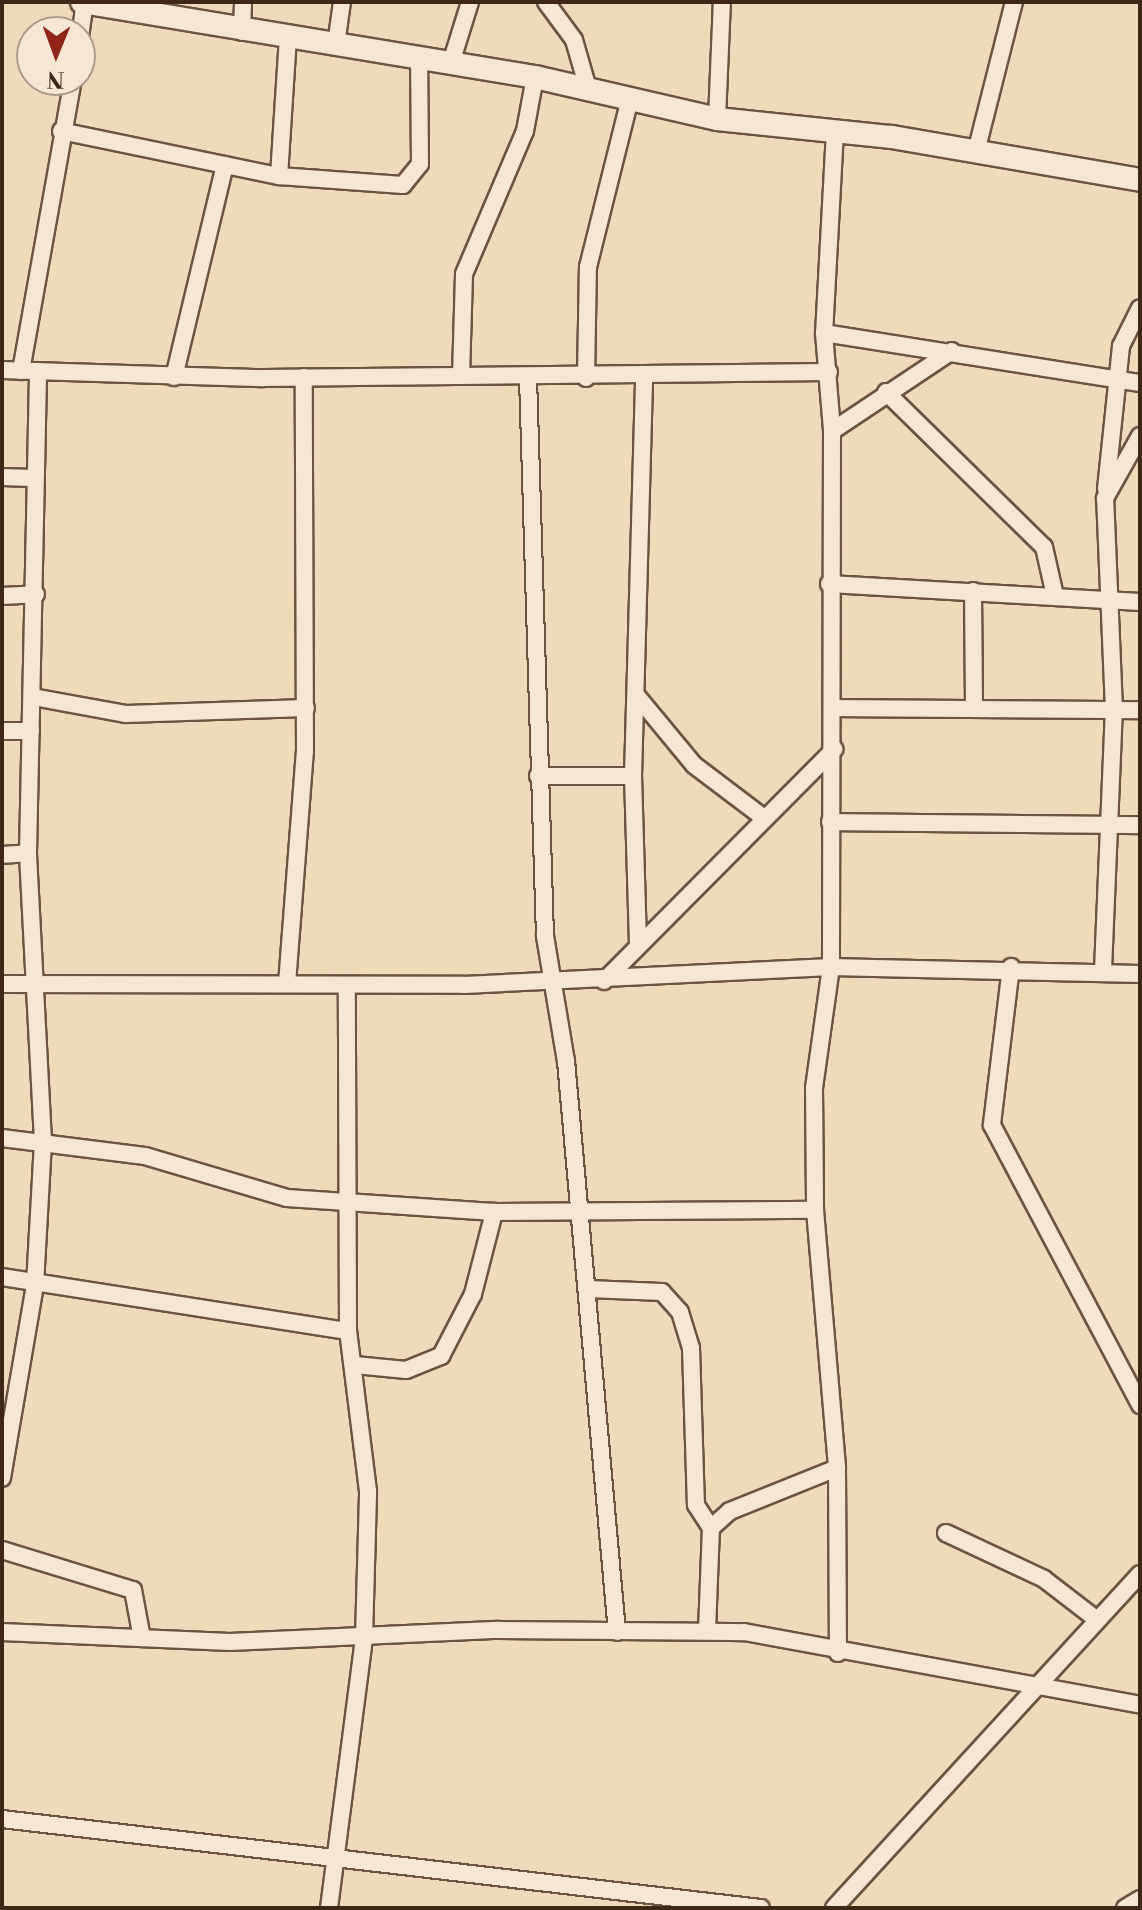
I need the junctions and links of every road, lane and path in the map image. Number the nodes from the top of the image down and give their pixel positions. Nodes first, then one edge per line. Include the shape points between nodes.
1 (84, 2) edge
2 (243, 2) edge
3 (342, 2) edge
4 (470, 2) edge
5 (546, 2) edge
6 (722, 2) edge
7 (1014, 2) edge
8 (242, 32) junction
9 (288, 38) junction
10 (336, 45) junction
11 (419, 57) junction
12 (451, 63) junction
13 (535, 77) junction
14 (589, 92) junction
15 (69, 96) edge
16 (629, 103) junction
17 (717, 119) junction
18 (61, 131) junction
19 (835, 131) junction
20 (976, 152) junction
21 (225, 165) junction
22 (279, 176) junction
23 (1140, 180) edge
24 (1140, 308) edge
25 (824, 333) junction
26 (952, 351) junction
27 (2, 370) edge
28 (29, 371) junction
29 (829, 372) junction
30 (461, 376) junction
31 (644, 376) junction
32 (174, 377) junction
33 (304, 377) junction
34 (528, 377) junction
35 (586, 378) junction
36 (1115, 379) junction
37 (1140, 383) edge
38 (886, 392) junction
39 (832, 431) junction
40 (1140, 436) edge
41 (2, 477) edge
42 (33, 478) junction
43 (1105, 498) junction
44 (829, 584) junction
45 (973, 591) junction
46 (36, 594) junction
47 (2, 596) edge
48 (1055, 596) junction
49 (1111, 602) junction
50 (1140, 602) edge
51 (637, 696) junction
52 (33, 697) junction
53 (974, 704) junction
54 (306, 708) junction
55 (833, 708) junction
56 (1114, 710) junction
57 (1140, 710) edge
58 (2, 731) edge
59 (31, 731) junction
60 (834, 749) junction
61 (538, 776) junction
62 (633, 776) junction
63 (764, 818) junction
64 (830, 822) junction
65 (1108, 823) junction
66 (1140, 825) edge
67 (28, 853) junction
68 (2, 855) edge
69 (638, 944) junction
70 (831, 967) junction
71 (1011, 967) junction
72 (1103, 970) junction
73 (1140, 974) edge
74 (552, 980) junction
75 (604, 981) junction
76 (2, 984) edge
77 (36, 984) junction
78 (287, 984) junction
79 (347, 985) junction
80 (2, 1138) edge
81 (43, 1141) junction
82 (344, 1199) junction
83 (815, 1210) junction
84 (576, 1211) junction
85 (494, 1212) junction
86 (2, 1277) edge
87 (35, 1285) junction
88 (588, 1289) junction
89 (348, 1331) junction
90 (355, 1365) junction
91 (1140, 1405) edge
92 (6, 1439) edge
93 (837, 1468) junction
94 (2, 1478) edge
95 (711, 1528) junction
96 (946, 1533) dead end
97 (2, 1550) edge
98 (1140, 1574) edge
99 (1096, 1619) junction
100 (707, 1631) junction
101 (2, 1632) edge
102 (617, 1632) junction
103 (142, 1638) junction
104 (364, 1638) junction
105 (838, 1653) junction
106 (1032, 1688) junction
107 (1140, 1705) edge
108 (2, 1819) edge
109 (336, 1861) junction
110 (1140, 1899) edge
111 (329, 1908) edge
112 (761, 1908) edge
113 (834, 1908) edge
114 (1125, 1908) edge

1 - 8 street
2 - 8 street
3 - 10 street
4 - 12 street
5 - 14 street via 574,40
6 - 17 street
7 - 20 street
8 - 9 street
9 - 10 street
9 - 22 street
10 - 11 street
11 - 12 street
11 - 22 street via 420,164 413,180 369,187
12 - 13 street
13 - 14 street
13 - 30 street via 525,131 464,274
14 - 16 street
15 - 18 street
16 - 17 street
16 - 35 street via 588,267
17 - 19 street
18 - 21 street
18 - 28 street
19 - 20 street
19 - 25 street
20 - 23 street
21 - 22 street
21 - 32 street
24 - 36 street
25 - 26 street
25 - 29 street
26 - 36 street
26 - 38 street
27 - 28 street
28 - 32 street
28 - 42 street
29 - 31 street
29 - 39 street
30 - 33 street
30 - 34 street
31 - 35 street
31 - 51 street
32 - 33 street
33 - 54 street
34 - 35 street
34 - 61 street
36 - 37 street
36 - 43 street
38 - 39 street
38 - 48 street via 1044,547
39 - 44 street
40 - 43 street
41 - 42 street
42 - 46 street
43 - 49 street
44 - 45 street
44 - 55 street
45 - 48 street
45 - 53 street
46 - 47 street
46 - 52 street
48 - 49 street
49 - 50 street
49 - 56 street
51 - 62 street
51 - 63 street via 694,765
52 - 54 street via 126,714
52 - 59 street
53 - 55 street
53 - 56 street
54 - 78 street
55 - 60 street
56 - 57 street
56 - 65 street
58 - 59 street
59 - 67 street
60 - 63 street
60 - 64 street
61 - 62 street
61 - 74 street
62 - 69 street
63 - 69 street
64 - 65 street
64 - 70 street
65 - 66 street
65 - 72 street
67 - 68 street
67 - 77 street
69 - 75 street
70 - 71 street
70 - 75 street
70 - 83 street via 814,1088
71 - 72 street
71 - 91 street via 992,1125
72 - 73 street
74 - 75 street
74 - 79 street
74 - 84 street via 566,1061
76 - 77 street
77 - 78 street
77 - 81 street
78 - 79 street
79 - 82 street
80 - 81 street
81 - 82 street via 145,1156 253,1193
81 - 87 street
82 - 85 street
82 - 89 street
83 - 84 street
83 - 93 street
84 - 85 street
84 - 88 street
85 - 90 street via 473,1294 441,1356 406,1370
86 - 87 street
87 - 89 street
87 - 92 street
88 - 95 street via 662,1292 680,1312 692,1364 696,1505
88 - 102 street
89 - 90 street
90 - 104 street via 368,1491
92 - 94 street
93 - 95 street via 730,1511
93 - 105 street
95 - 100 street
96 - 99 street via 1044,1579
97 - 103 street via 133,1590
98 - 99 street
99 - 106 street
100 - 102 street
100 - 105 street
101 - 103 street
102 - 104 street
103 - 104 street
104 - 109 street
105 - 106 street
106 - 107 street
106 - 113 street
108 - 109 street
109 - 111 street
109 - 112 street via 667,1892
110 - 114 street

